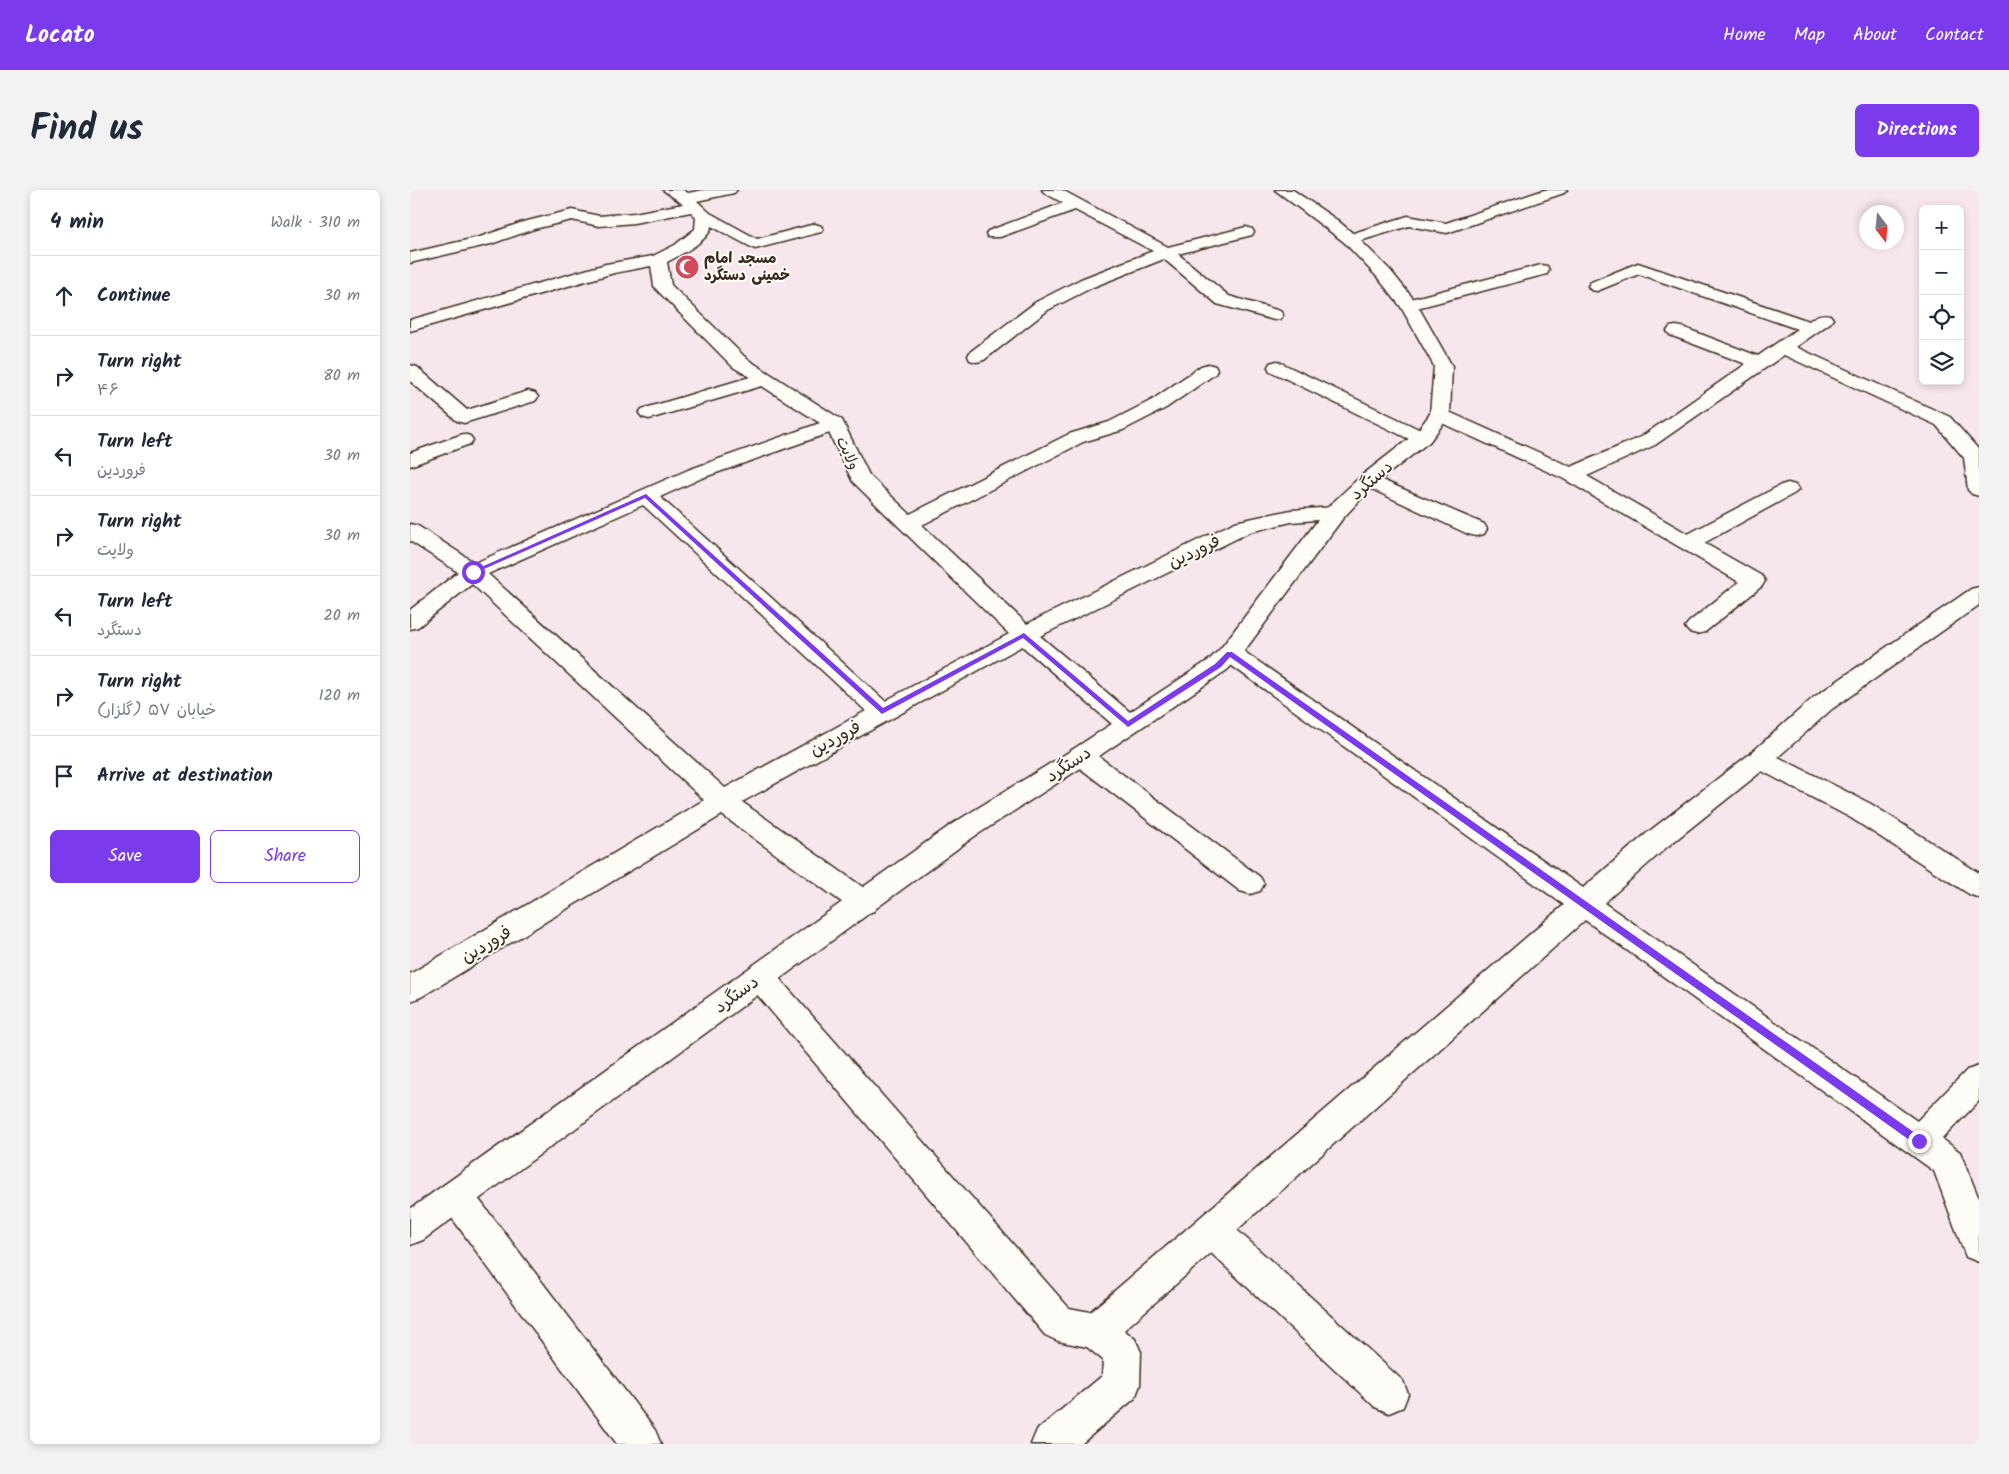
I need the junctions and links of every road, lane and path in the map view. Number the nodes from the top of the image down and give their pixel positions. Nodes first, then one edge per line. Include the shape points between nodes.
1 (729, 190) edge
2 (1283, 190) edge
3 (1559, 190) edge
4 (1055, 191) edge
5 (689, 203) edge
6 (1076, 204) junction
7 (599, 221) junction
8 (464, 229) dead end
9 (815, 229) dead end
10 (1246, 232) dead end
11 (994, 234) dead end
12 (607, 237) dead end
13 (1350, 239) junction
14 (486, 241) junction
15 (1166, 252) junction
16 (410, 258) edge
17 (658, 260) junction
18 (1541, 270) dead end
19 (1597, 286) dead end
20 (1409, 305) junction
21 (1274, 315) dead end
22 (410, 326) edge
23 (1676, 330) dead end
24 (1782, 346) junction
25 (977, 356) dead end
26 (1759, 362) junction
27 (1277, 367) dead end
28 (1208, 370) dead end
29 (410, 371) edge
30 (765, 379) junction
31 (528, 397) dead end
32 (649, 413) dead end
33 (1440, 415) junction
34 (835, 424) junction
35 (1422, 438) junction
36 (463, 440) dead end
37 (410, 460) edge
38 (1571, 475) junction
39 (1368, 480) junction
40 (1788, 489) dead end
41 (1979, 490) edge
42 (646, 496) junction
43 (1335, 513) junction
44 (908, 524) junction
45 (1476, 529) dead end
46 (410, 531) edge
47 (1688, 543) junction
48 (473, 572) junction
49 (1979, 594) edge
50 (410, 622) edge
51 (1697, 627) dead end
52 (1024, 635) junction
53 (1230, 653) junction
54 (882, 712) junction
55 (1128, 724) junction
56 (1081, 756) junction
57 (1760, 759) junction
58 (723, 802) junction
59 (1250, 884) dead end
60 (1979, 887) edge
61 (864, 903) junction
62 (1584, 904) junction
63 (760, 977) junction
64 (410, 989) edge
65 (1979, 1079) edge
66 (1919, 1141) junction
67 (456, 1196) junction
68 (410, 1229) edge
69 (1212, 1230) junction
70 (1979, 1246) edge
71 (1096, 1331) junction
72 (1389, 1394) dead end
73 (641, 1444) edge
74 (1051, 1444) edge

1 - 5 street
2 - 13 street
3 - 13 street via 1447,228 1408,221
4 - 6 street
5 - 7 street via 634,218
5 - 9 street via 755,244
5 - 17 street via 703,231
6 - 11 street
6 - 15 street
7 - 12 street via 591,229
7 - 14 street via 572,215 529,225
8 - 14 street
10 - 15 street
13 - 20 street
14 - 16 street
15 - 21 street via 1223,300
15 - 25 street via 1087,283 1042,306
17 - 22 street via 612,268
17 - 30 street, ولایت via 663,286 740,364
18 - 20 street
19 - 24 street via 1638,268 1817,324
20 - 33 street via 1443,366
23 - 26 street
24 - 26 street
24 - 41 street via 1943,421 1974,457
26 - 38 street via 1648,441
27 - 35 street
28 - 44 street via 1159,404 1116,426 1076,438
29 - 31 street via 464,417
30 - 32 street
30 - 34 street, ولایت
33 - 35 street, دستگرد
33 - 38 street
34 - 42 street via 695,474
34 - 44 street, ولایت via 860,478
35 - 39 street, دستگرد
36 - 37 street
38 - 47 street
39 - 43 street, دستگرد
39 - 45 street
40 - 47 street
42 - 48 street
42 - 54 street
43 - 52 street, فروردین via 1291,516 1243,526
43 - 53 street, دستگرد
44 - 52 street, ولایت
46 - 48 street
47 - 51 street via 1754,581
48 - 50 street
48 - 58 street
49 - 57 street via 1823,703
52 - 54 street, فروردین
52 - 55 street, ولایت
53 - 55 street, دستگرد via 1218,665
53 - 62 street
54 - 58 street, فروردین
55 - 56 street, دستگرد
56 - 59 street
56 - 61 street, دستگرد via 962,831
57 - 60 street via 1861,811
57 - 62 street
58 - 61 street
58 - 64 street, فروردین
61 - 63 street, دستگرد
62 - 66 street
62 - 69 street
63 - 67 street, دستگرد
63 - 71 street via 1058,1323
65 - 66 street
66 - 70 street via 1948,1162
67 - 68 street, دستگرد
67 - 73 street
69 - 71 street
69 - 72 street
71 - 74 street via 1122,1352 1121,1385

